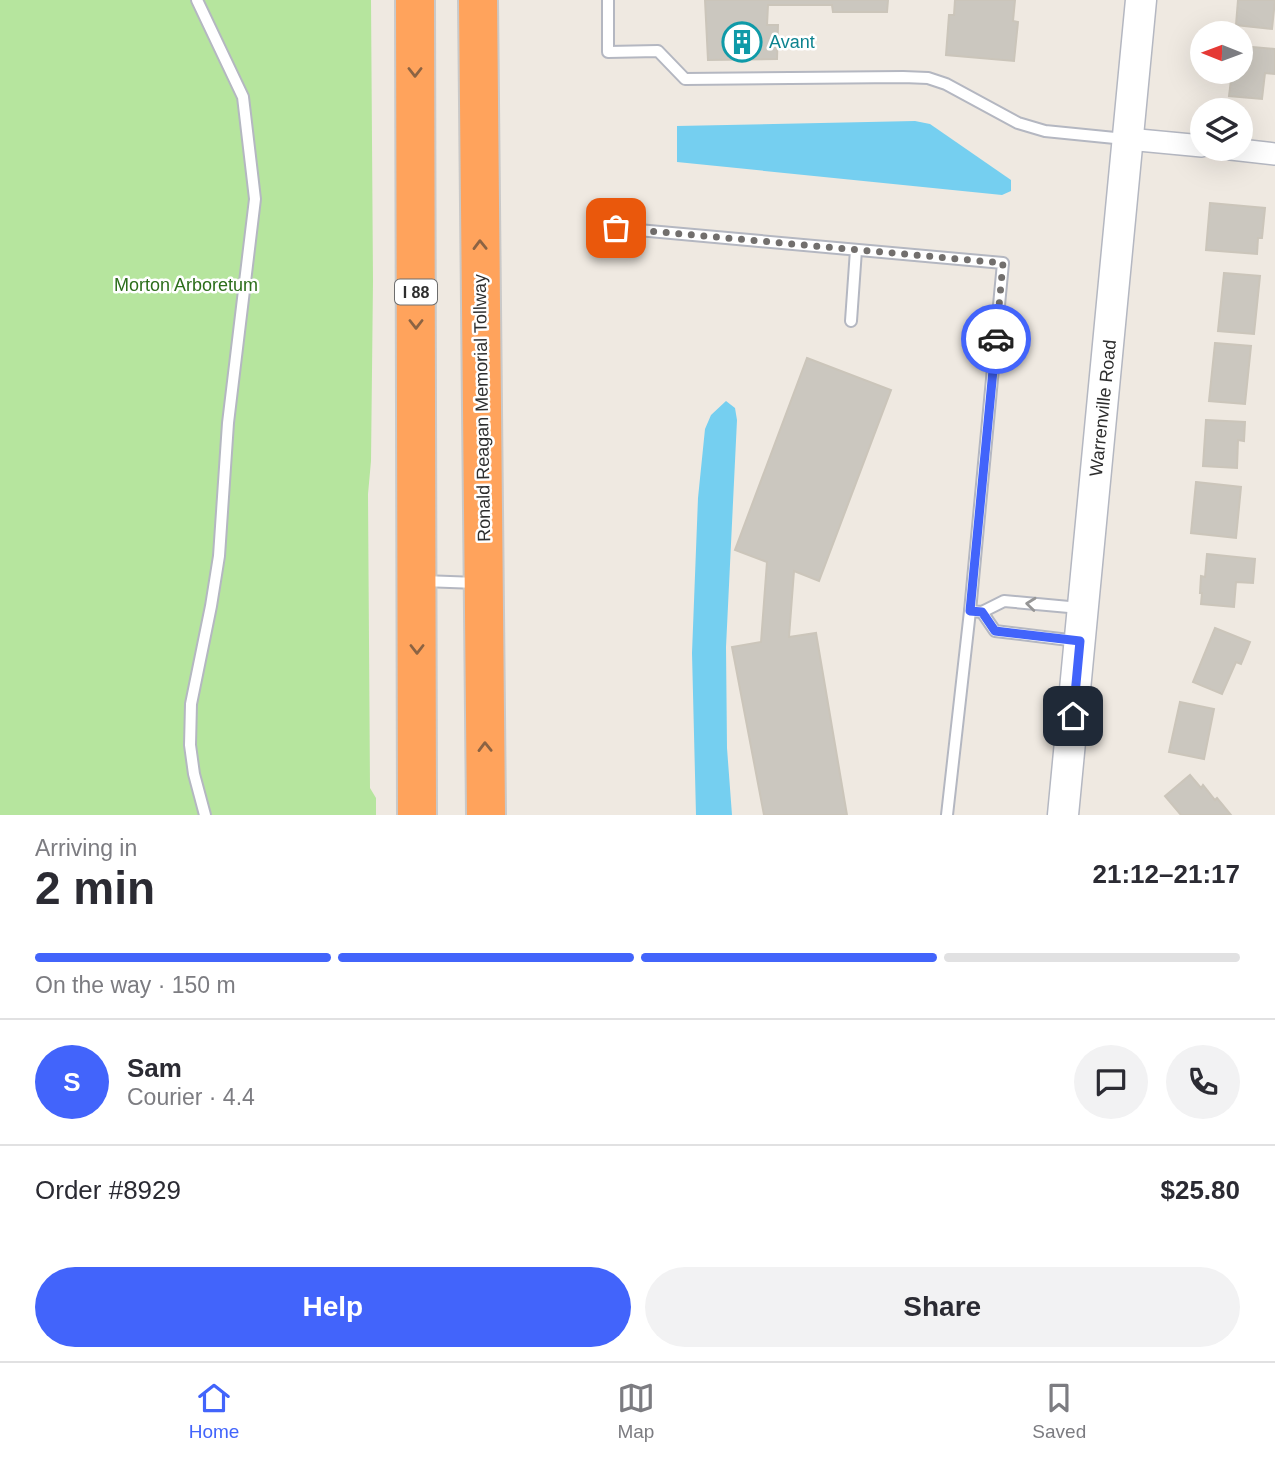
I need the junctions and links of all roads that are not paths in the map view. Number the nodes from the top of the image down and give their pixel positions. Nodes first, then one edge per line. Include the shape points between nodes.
1 (197, 0) edge
2 (608, 0) edge
3 (1141, 0) edge
4 (415, 1) edge
5 (478, 3) edge
6 (1128, 139) junction
7 (1190, 145) edge
8 (1253, 152) edge
9 (1275, 154) edge
10 (616, 228) dead end
11 (856, 250) junction
12 (851, 321) dead end
13 (417, 581) junction
14 (484, 583) junction
15 (1083, 609) junction
16 (970, 611) junction
17 (982, 612) junction
18 (1080, 641) junction
19 (205, 815) edge
20 (417, 815) edge
21 (486, 815) edge
22 (947, 815) edge
23 (1063, 815) edge

1 - 19 lane via 243,97 255,199 228,423 219,556 191,705 190,744
2 - 6 lane via 608,52 658,51 685,79 928,78 1018,123 1045,131
3 - 6 main road, Warrenville Road
4 -> 13 highway, I 88
14 -> 5 highway, Ronald Reagan Memorial Tollway
6 - 7 street
6 - 15 main road, Warrenville Road
8 - 9 street
10 - 11 lane
11 - 12 lane
11 - 16 lane via 1003,263
13 - 14 lane
13 -> 20 highway, I 88
21 -> 14 highway, Ronald Reagan Memorial Tollway
15 -> 17 lane via 1003,601
15 - 18 main road, Warrenville Road
16 - 17 lane
16 - 22 lane
17 - 18 lane via 995,631
18 - 23 main road, Warrenville Road

